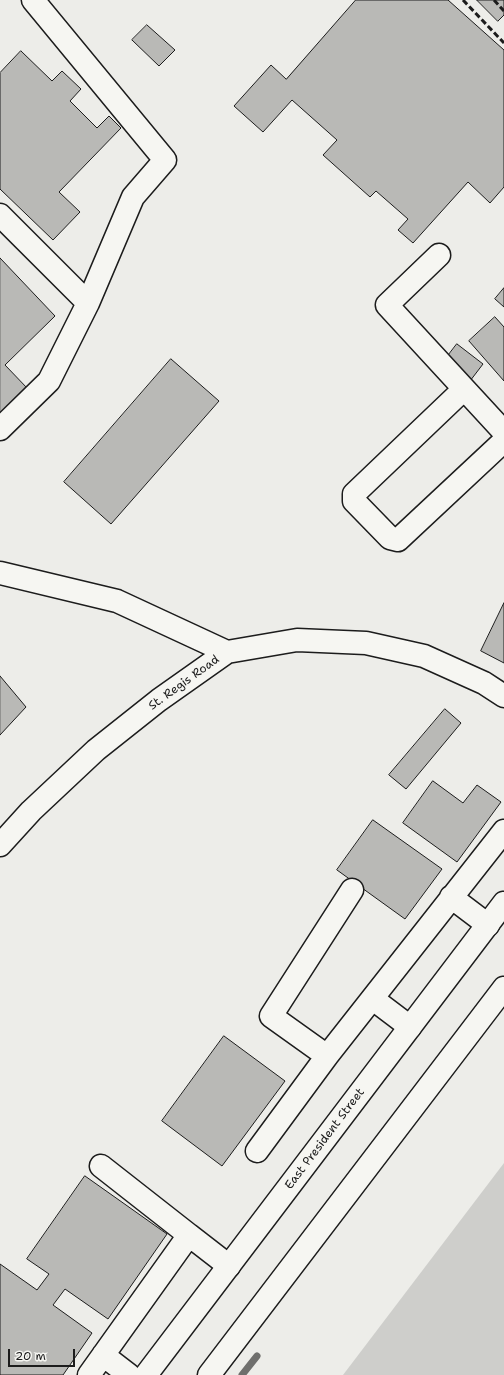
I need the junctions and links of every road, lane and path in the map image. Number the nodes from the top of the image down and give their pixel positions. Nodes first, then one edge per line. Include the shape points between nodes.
1 (33, 0) edge
2 (0, 214) edge
3 (439, 255) dead end
4 (88, 304) junction
5 (464, 389) junction
6 (0, 429) edge
7 (504, 432) edge
8 (504, 441) edge
9 (0, 573) edge
10 (227, 652) junction
11 (504, 696) edge
12 (504, 830) edge
13 (0, 845) edge
14 (497, 853) edge
15 (352, 890) dead end
16 (451, 897) junction
17 (504, 903) edge
18 (488, 925) junction
19 (504, 988) edge
20 (373, 999) junction
21 (410, 1027) junction
22 (327, 1056) junction
23 (257, 1152) dead end
24 (101, 1166) dead end
25 (189, 1235) junction
26 (228, 1266) junction
27 (102, 1355) junction
28 (89, 1375) edge
29 (129, 1375) edge
30 (146, 1375) edge
31 (209, 1375) edge

1 - 4 main road via 165,160 133,198
2 - 4 main road
3 - 5 main road via 387,305
4 - 6 main road via 49,381
5 - 7 main road
5 - 8 main road via 354,494 354,501 390,538 398,540
9 - 10 main road via 117,601
10 - 11 main road, St. Regis Road via 297,640 366,643 424,656 484,683
10 - 13 main road, St. Regis Road via 159,700 96,750 31,811
12 - 14 main road
14 - 16 main road
15 - 22 main road via 271,1016
16 - 18 main road
16 - 20 main road
17 - 18 main road, East President Street
18 - 21 main road, East President Street
19 - 31 main road
20 - 21 main road
20 - 22 main road
21 - 26 main road, East President Street
22 - 23 main road
24 - 25 main road
25 - 26 main road
25 - 27 main road
26 - 30 main road, East President Street
27 - 28 main road
27 - 29 main road

